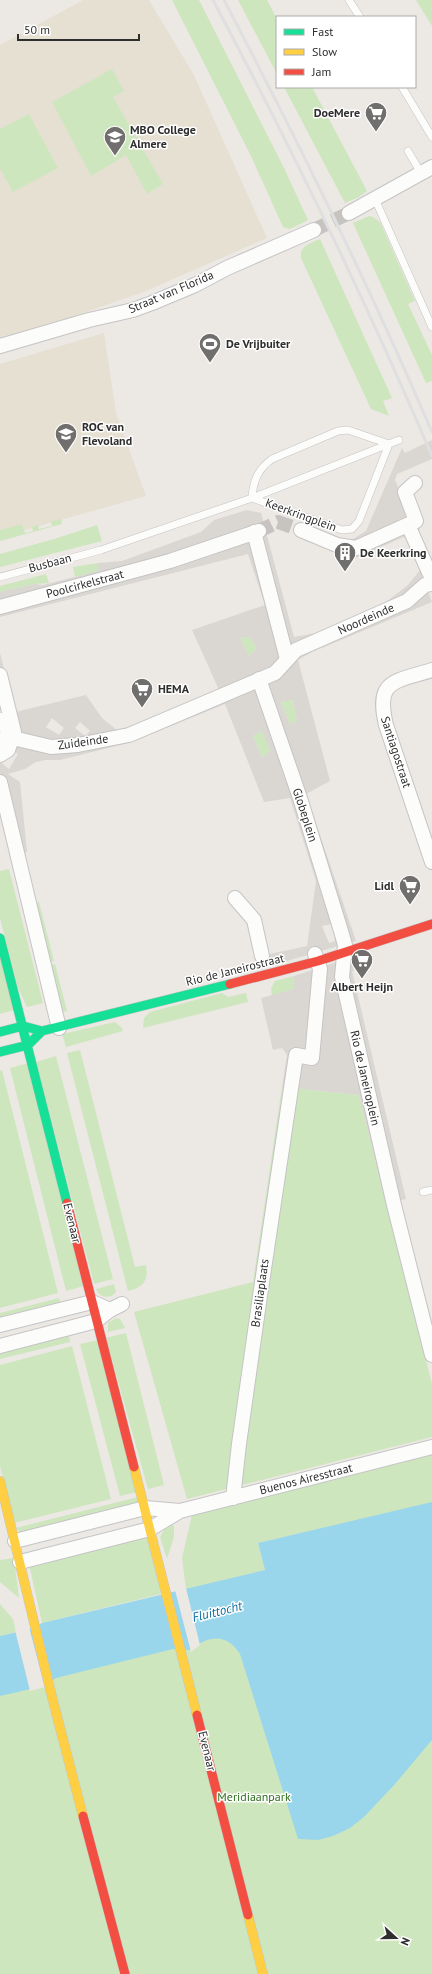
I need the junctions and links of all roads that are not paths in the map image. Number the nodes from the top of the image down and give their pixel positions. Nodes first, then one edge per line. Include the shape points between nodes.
1 (349, 0) edge
2 (359, 16) edge
3 (403, 88) edge
4 (432, 137) edge
5 (408, 151) dead end
6 (426, 170) edge
7 (375, 199) junction
8 (349, 213) tunnel mouth
9 (314, 230) tunnel mouth
10 (432, 327) edge
11 (0, 346) edge
12 (399, 440) dead end
13 (389, 444) junction
14 (414, 483) dead end
15 (252, 498) junction
16 (408, 525) junction
17 (301, 530) tunnel mouth
18 (0, 576) edge
19 (432, 579) edge
20 (432, 584) edge
21 (0, 606) edge
22 (292, 655) junction
23 (432, 670) edge
24 (0, 675) edge
25 (259, 679) junction
26 (0, 716) edge
27 (6, 741) edge
28 (0, 755) edge
29 (0, 782) edge
30 (432, 862) edge
31 (235, 898) dead end
32 (432, 924) edge
33 (0, 938) edge
34 (344, 953) junction
35 (262, 956) dead end
36 (317, 958) junction
37 (23, 1026) junction
38 (59, 1028) junction
39 (42, 1031) junction
40 (0, 1032) edge
41 (28, 1045) junction
42 (0, 1052) edge
43 (432, 1190) edge
44 (423, 1192) dead end
45 (92, 1302) junction
46 (96, 1322) junction
47 (0, 1325) edge
48 (0, 1346) edge
49 (432, 1355) edge
50 (432, 1447) edge
51 (0, 1481) edge
52 (233, 1498) junction
53 (145, 1508) junction
54 (180, 1512) junction
55 (150, 1529) junction
56 (16, 1541) junction
57 (20, 1562) junction
58 (125, 1974) edge
59 (263, 1974) edge

1 - 2 lane
3 - 4 lane
5 - 6 lane
6 - 7 street
7 - 8 street
7 - 10 lane
9 - 11 street, Straat van Florida via 146,305
12 - 13 lane
13 - 15 lane, Keerkringplein
13 - 15 lane, Keerkringplein via 348,430 338,430 265,464 257,474
13 - 15 lane, Keerkringplein via 359,521 352,529 342,530
14 - 16 street via 405,492 416,521
15 - 18 lane, Busbaan via 101,550
16 - 17 street, Keerkringplein via 356,548 337,545
16 - 19 street
20 - 22 street, Noordeinde via 425,585 407,601
21 - 22 street, Poolcirkelstraat via 170,561 256,532
22 - 25 street via 274,673
23 - 30 street, Santiagostraat via 391,685 382,697 381,706
24 - 27 street via 14,732
25 - 27 street, Zuideinde via 131,738 51,747
25 - 34 street, Globeplein via 342,931
26 - 27 lane
27 - 28 street via 8,750
29 - 38 street
31 - 35 street via 254,920
32 - 34 main road, Rio de Janeirostraat
33 - 37 main road, Evenaar
34 - 36 main road, Rio de Janeirostraat
34 - 49 street, Rio de Janeiroplein via 342,977 393,1202
36 - 38 main road, Rio de Janeirostraat
36 - 52 street, Brasiliaplaats via 320,969 312,1058 296,1055 290,1088
37 - 39 main road, Rio de Janeirostraat
37 - 40 main road
37 - 41 main road, Evenaar
38 - 39 main road, Rio de Janeirostraat
39 - 41 main road
41 - 42 main road
41 - 45 main road, Evenaar
43 - 44 lane
45 - 46 main road, Evenaar
45 - 46 street via 116,1307
45 - 47 street
46 - 48 street
46 - 53 main road, Evenaar
50 - 52 street, Buenos Airesstraat
51 - 56 main road
52 - 54 street, Buenos Airesstraat
53 - 54 street, Buenos Airesstraat
53 - 55 main road, Evenaar
53 - 56 street
54 - 55 street, Buenos Airesstraat
55 - 57 street
55 - 59 main road, Evenaar
56 - 57 main road
57 - 58 main road via 52,1697

